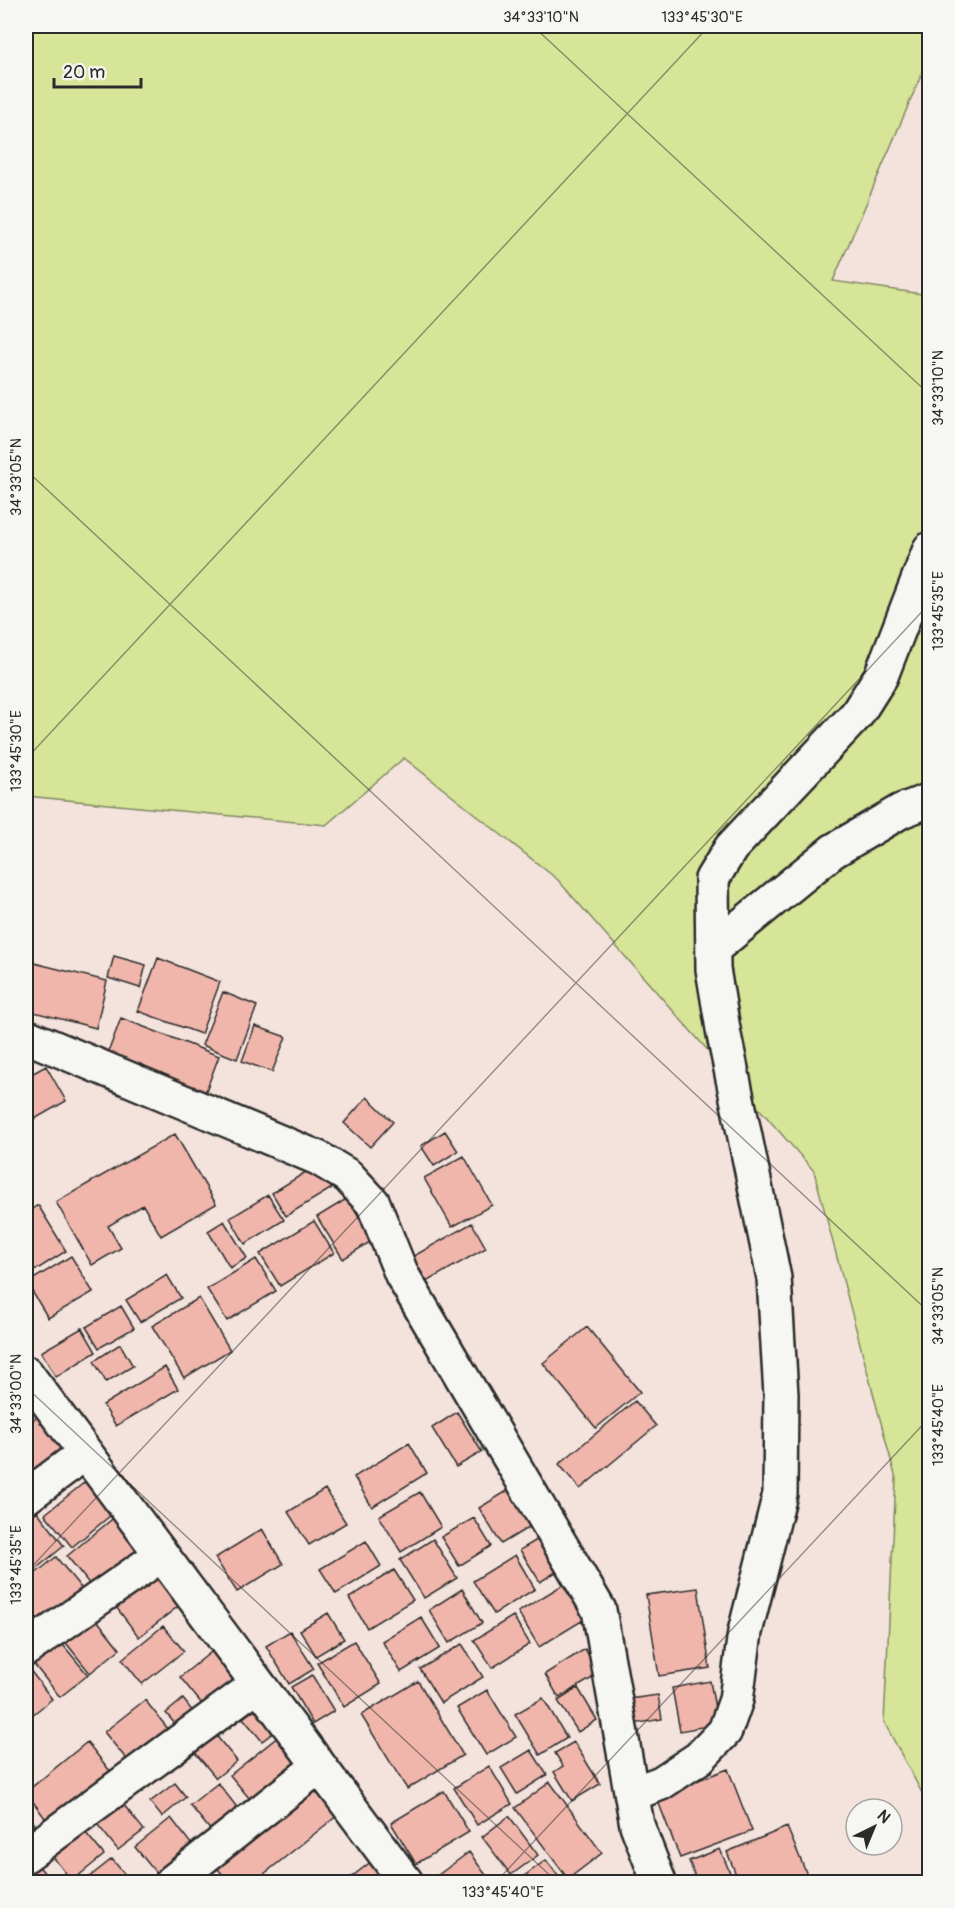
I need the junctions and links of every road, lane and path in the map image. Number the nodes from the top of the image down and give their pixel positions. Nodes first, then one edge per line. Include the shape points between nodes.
1 (930, 549) edge
2 (930, 800) edge
3 (714, 948) junction
4 (26, 1036) edge
5 (26, 1373) edge
6 (86, 1453) junction
7 (26, 1497) edge
8 (162, 1555) junction
9 (26, 1649) edge
10 (258, 1684) junction
11 (319, 1766) junction
12 (632, 1794) junction
13 (26, 1855) edge
14 (171, 1882) edge
15 (406, 1882) edge
16 (659, 1882) edge

1 - 3 street via 880,676 857,714 731,848 712,879
2 - 3 street via 901,811 833,851
3 - 12 street via 713,969 724,1035 774,1278 781,1395 780,1494 745,1632 736,1700 725,1731 699,1758 661,1783
4 - 12 street via 318,1158 348,1176 373,1203 402,1275 599,1610
5 - 6 street
6 - 7 street
6 - 8 street
8 - 9 street
8 - 10 street
10 - 11 street
10 - 13 street
11 - 14 street
11 - 15 street
12 - 16 street via 637,1825

